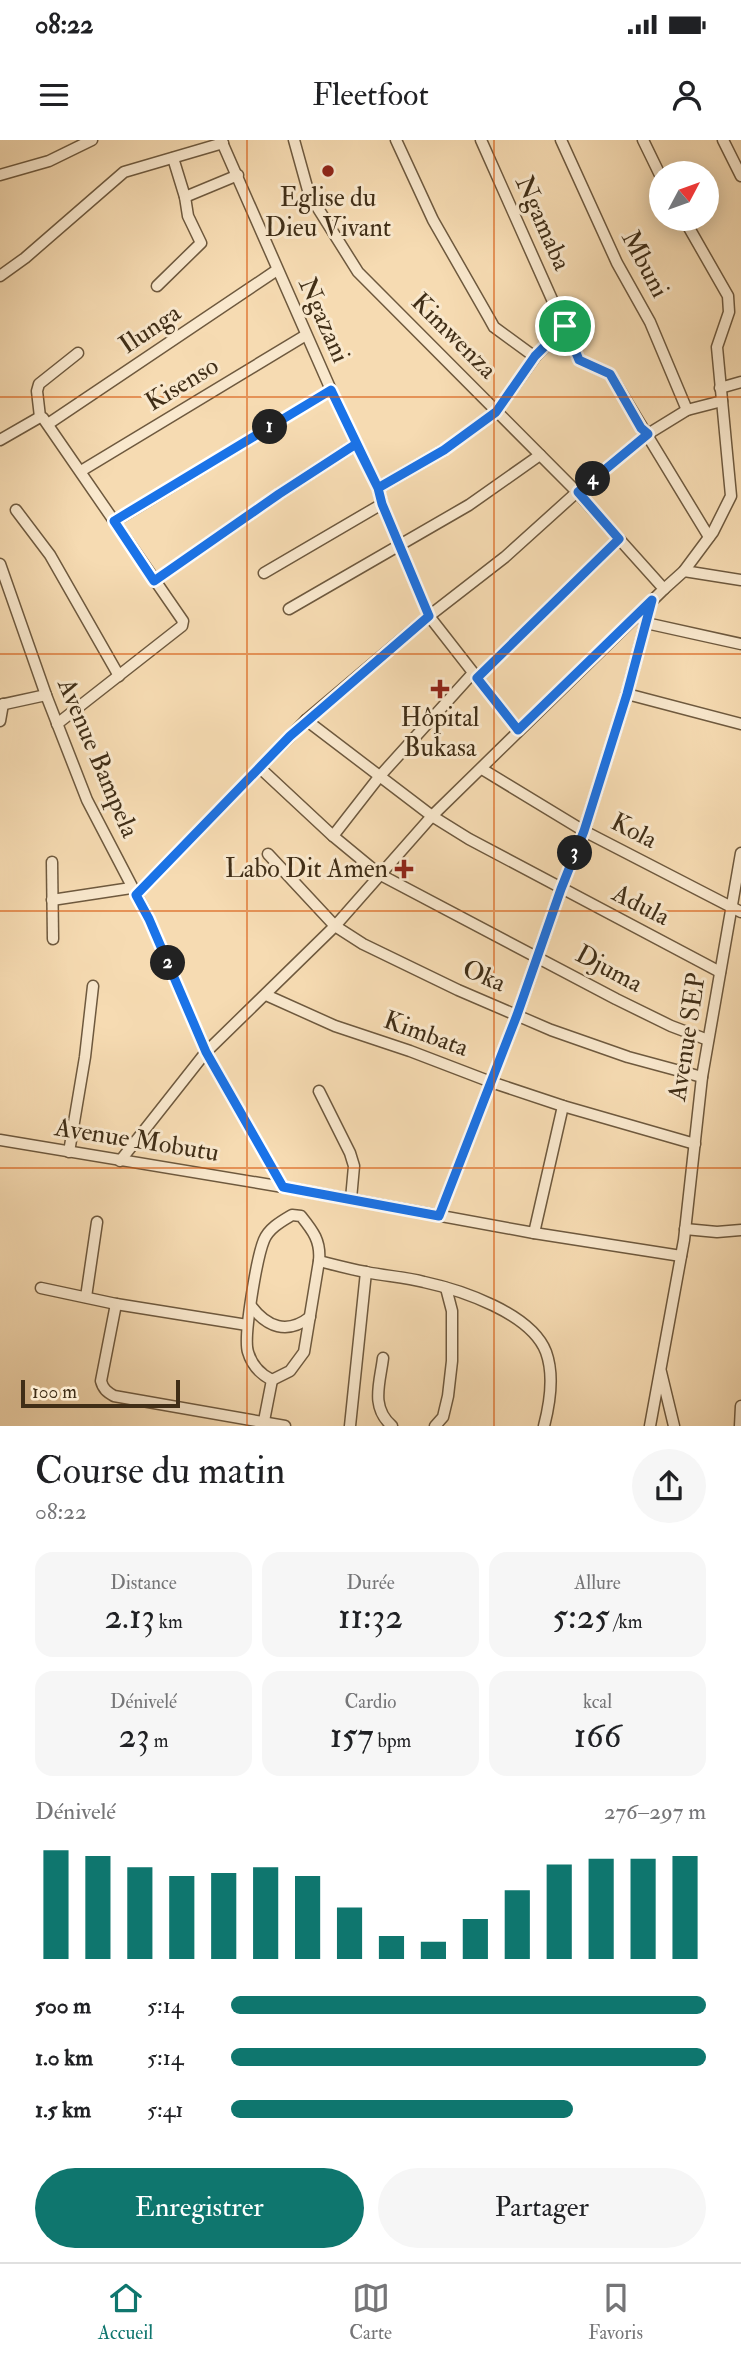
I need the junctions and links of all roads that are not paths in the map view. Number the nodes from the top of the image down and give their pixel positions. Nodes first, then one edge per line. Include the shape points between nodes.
1 (92, 140) edge
2 (294, 140) edge
3 (396, 140) edge
4 (481, 140) edge
5 (561, 140) edge
6 (643, 140) edge
7 (723, 140) edge
8 (222, 142) edge
9 (173, 158) junction
10 (653, 161) edge
11 (0, 175) edge
12 (238, 175) junction
13 (741, 176) edge
14 (185, 197) junction
15 (691, 231) edge
16 (277, 270) junction
17 (0, 276) edge
18 (157, 286) dead end
19 (565, 326) junction
20 (306, 335) junction
21 (78, 354) dead end
22 (535, 356) junction
23 (741, 382) edge
24 (720, 388) junction
25 (331, 390) junction
26 (722, 401) junction
27 (687, 410) junction
28 (496, 412) junction
29 (44, 421) junction
30 (648, 434) junction
31 (1, 438) edge
32 (356, 444) junction
33 (540, 455) junction
34 (81, 471) junction
35 (378, 488) junction
36 (578, 492) junction
37 (382, 504) junction
38 (16, 510) dead end
39 (114, 521) junction
40 (709, 537) junction
41 (619, 539) junction
42 (399, 544) junction
43 (0, 564) edge
44 (684, 570) junction
45 (264, 573) dead end
46 (741, 580) edge
47 (154, 581) junction
48 (664, 589) junction
49 (652, 600) junction
50 (289, 609) dead end
51 (429, 616) junction
52 (646, 623) junction
53 (741, 644) edge
54 (475, 675) junction
55 (119, 677) junction
56 (627, 694) junction
57 (46, 695) junction
58 (1, 704) edge
59 (306, 720) junction
60 (0, 721) edge
61 (57, 724) junction
62 (741, 724) edge
63 (518, 730) junction
64 (260, 768) junction
65 (482, 769) junction
66 (379, 777) junction
67 (432, 816) junction
68 (584, 831) junction
69 (333, 836) junction
70 (741, 853) edge
71 (268, 854) dead end
72 (52, 862) dead end
73 (379, 874) junction
74 (561, 889) junction
75 (134, 891) junction
76 (52, 900) junction
77 (736, 909) edge
78 (335, 926) junction
79 (53, 939) dead end
80 (537, 956) junction
81 (720, 972) junction
82 (93, 986) dead end
83 (266, 995) junction
84 (517, 1015) junction
85 (708, 1040) junction
86 (206, 1052) junction
87 (702, 1077) junction
88 (491, 1082) junction
89 (319, 1091) dead end
90 (563, 1106) junction
91 (1, 1144) edge
92 (695, 1144) junction
93 (69, 1152) junction
94 (120, 1161) junction
95 (283, 1187) junction
96 (301, 1192) junction
97 (351, 1199) junction
98 (297, 1214) junction
99 (439, 1216) junction
100 (97, 1222) dead end
101 (685, 1229) junction
102 (741, 1230) edge
103 (534, 1233) junction
104 (681, 1256) junction
105 (319, 1261) junction
106 (366, 1272) junction
107 (41, 1288) dead end
108 (446, 1288) junction
109 (86, 1297) junction
110 (116, 1304) junction
111 (251, 1306) junction
112 (310, 1317) junction
113 (247, 1325) junction
114 (383, 1358) dead end
115 (660, 1370) junction
116 (272, 1380) junction
117 (741, 1406) edge
118 (264, 1424) edge
119 (285, 1426) edge
120 (351, 1426) edge
121 (391, 1426) edge
122 (435, 1426) edge
123 (544, 1426) edge
124 (650, 1426) edge
125 (674, 1426) edge
126 (740, 1426) edge

1 - 11 street via 49,162
2 - 28 street, Kimwenza via 309,194 355,268
3 - 22 street via 433,220 494,327
4 - 19 street, Ngamaba
5 - 27 street, Mbuni via 617,263 650,322
6 - 10 street
7 - 13 street
8 - 9 street
8 - 12 street, Ngazani
9 - 14 street
9 - 17 street via 120,175
12 - 14 street
12 - 16 street, Ngazani
14 - 18 street via 201,243
15 - 24 street via 728,296 729,312 717,346
16 - 20 street, Ngazani
16 - 29 street, Ilunga via 151,357
19 - 22 street
19 - 30 street, Ngamaba via 579,360 610,374
20 - 25 street, Ngazani
20 - 34 street, Kisenso
21 - 29 street via 39,384
22 - 28 street
23 - 24 street
24 - 26 street
25 - 32 street, Ngazani
25 - 39 street
26 - 27 street
26 - 40 street via 731,496
27 - 30 street
28 - 33 street, Kimwenza
28 - 35 street via 444,450
29 - 31 street, Ilunga
29 - 34 street
30 - 36 street
30 - 40 street, Ngamaba
32 - 35 street, Ngazani
32 - 47 street
33 - 36 street, Kimwenza
33 - 42 street via 469,505
34 - 39 street
35 - 37 street, Ngazani
36 - 41 street, Kimwenza
36 - 51 street
37 - 42 street, Ngazani
37 - 45 street
38 - 55 street via 56,564
39 - 47 street
40 - 44 street
41 - 48 street, Kimwenza
41 - 54 street
42 - 50 street
42 - 51 street, Ngazani
43 - 57 street, Avenue Bampela
44 - 46 street
44 - 48 street
47 - 55 street via 184,624
48 - 49 street
49 - 52 street
49 - 63 street
51 - 54 street, Ngazani
51 - 59 street
52 - 53 street
52 - 56 street
54 - 63 street, Ngazani
54 - 66 street
55 - 61 street
56 - 62 street
56 - 68 street
57 - 58 street
57 - 61 street, Avenue Bampela
58 - 60 street
59 - 64 street
59 - 66 street, Adula
61 - 75 street, Avenue Bampela via 88,800
63 - 65 street
64 - 69 street, Djuma
64 - 75 street
65 - 67 street
65 - 68 street, Kola
66 - 67 street, Adula
66 - 69 street
67 - 73 street
67 - 74 street, Adula
68 - 74 street
68 - 77 street, Kola
69 - 73 street, Djuma
70 - 77 street, Avenue SEP
71 - 78 street, Oka
72 - 76 street
73 - 78 street
73 - 80 street, Djuma
74 - 80 street
74 - 81 street, Adula
75 - 76 street
75 - 86 street, Avenue Bampela
76 - 79 street
77 - 81 street, Avenue SEP
78 - 83 street
78 - 84 street, Oka via 399,962
80 - 84 street
80 - 85 street, Djuma via 671,1027
81 - 85 street, Avenue SEP
82 - 93 street
83 - 86 street
83 - 88 street, Kimbata via 335,1026
84 - 87 street, Oka via 597,1047
84 - 88 street
85 - 87 street, Avenue SEP
86 - 94 street
86 - 95 street, Avenue Bampela
87 - 92 street, Avenue SEP
88 - 90 street, Kimbata
88 - 99 street
89 - 97 street via 354,1166
90 - 92 street, Kimbata
90 - 103 street
91 - 93 street, Avenue Mobutu
92 - 101 street, Avenue SEP
93 - 94 street, Avenue Mobutu
94 - 95 street, Avenue Mobutu
95 - 96 street, Avenue Mobutu
96 - 97 street, Avenue Mobutu
96 - 98 street
97 - 99 street, Avenue Mobutu
98 - 105 street via 319,1243
98 - 111 street via 276,1225 265,1238
99 - 103 street, Avenue Mobutu
100 - 109 street
101 - 102 street
101 - 104 street, Avenue SEP
103 - 104 street, Avenue Mobutu
104 - 115 street, Avenue SEP
105 - 106 street
105 - 112 street
106 - 108 street
106 - 120 street
107 - 109 street
108 - 122 street via 452,1311 452,1361 443,1417
108 - 123 street via 512,1315 545,1351 550,1397
109 - 110 street
110 - 113 street
110 - 118 street via 101,1381 107,1392
111 - 112 street via 260,1318 281,1328
111 - 113 street
112 - 116 street via 299,1362
113 - 116 street via 253,1365
114 - 121 street via 377,1400
115 - 124 street, Avenue SEP
115 - 125 street
116 - 118 street
117 - 126 street
118 - 119 street

